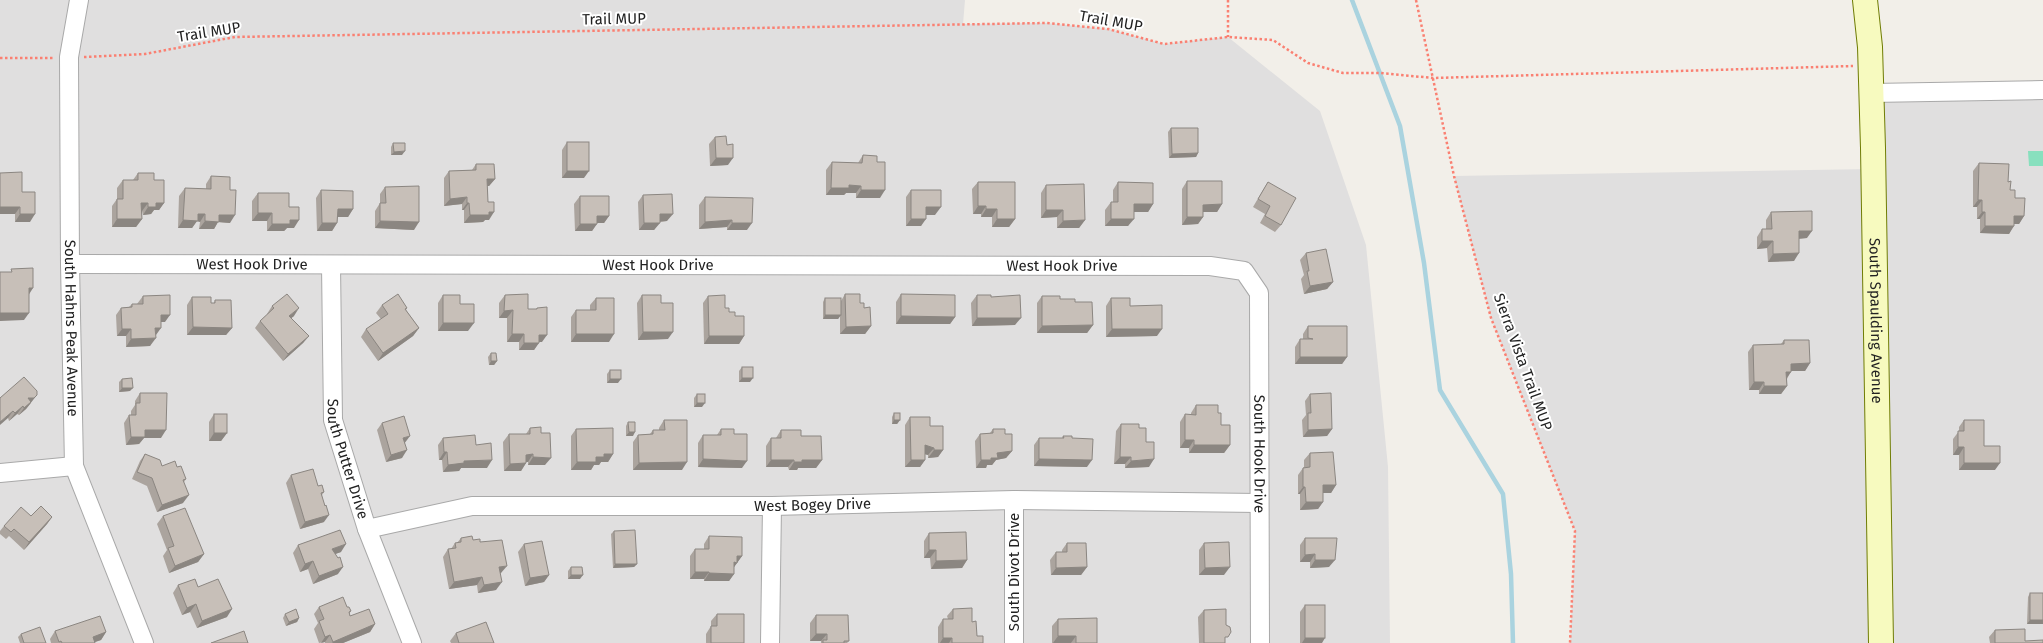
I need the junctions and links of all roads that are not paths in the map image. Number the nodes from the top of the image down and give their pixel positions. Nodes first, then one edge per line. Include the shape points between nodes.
1 (78, 0) edge
2 (1865, 0) edge
3 (2043, 90) edge
4 (1871, 93) junction
5 (70, 264) junction
6 (331, 265) junction
7 (1244, 271) joint
8 (74, 466) junction
9 (0, 473) edge
10 (1014, 500) junction
11 (1259, 503) junction
12 (772, 506) junction
13 (367, 529) junction
14 (144, 643) edge
15 (412, 643) edge
16 (770, 643) edge
17 (1014, 643) edge
18 (1260, 643) edge
19 (1881, 643) edge

1 - 5 street, South Hahns Peak Avenue via 69,57
2 - 4 street, South Spaulding Avenue
3 - 4 street
4 - 19 street, South Spaulding Avenue
5 - 6 street, West Hook Drive
5 - 8 street, South Hahns Peak Avenue
6 - 7 street, West Hook Drive via 1210,266
6 - 13 street, South Putter Drive via 333,420
7 - 11 street, South Hook Drive via 1259,293
8 - 9 street
8 - 14 street, South Hahns Peak Avenue
10 - 11 street, West Bogey Drive
10 - 12 street, West Bogey Drive
10 - 17 street, South Divot Drive
11 - 18 street, South Hook Drive
12 - 13 street, West Bogey Drive via 472,506
12 - 16 street
13 - 15 street, South Putter Drive

